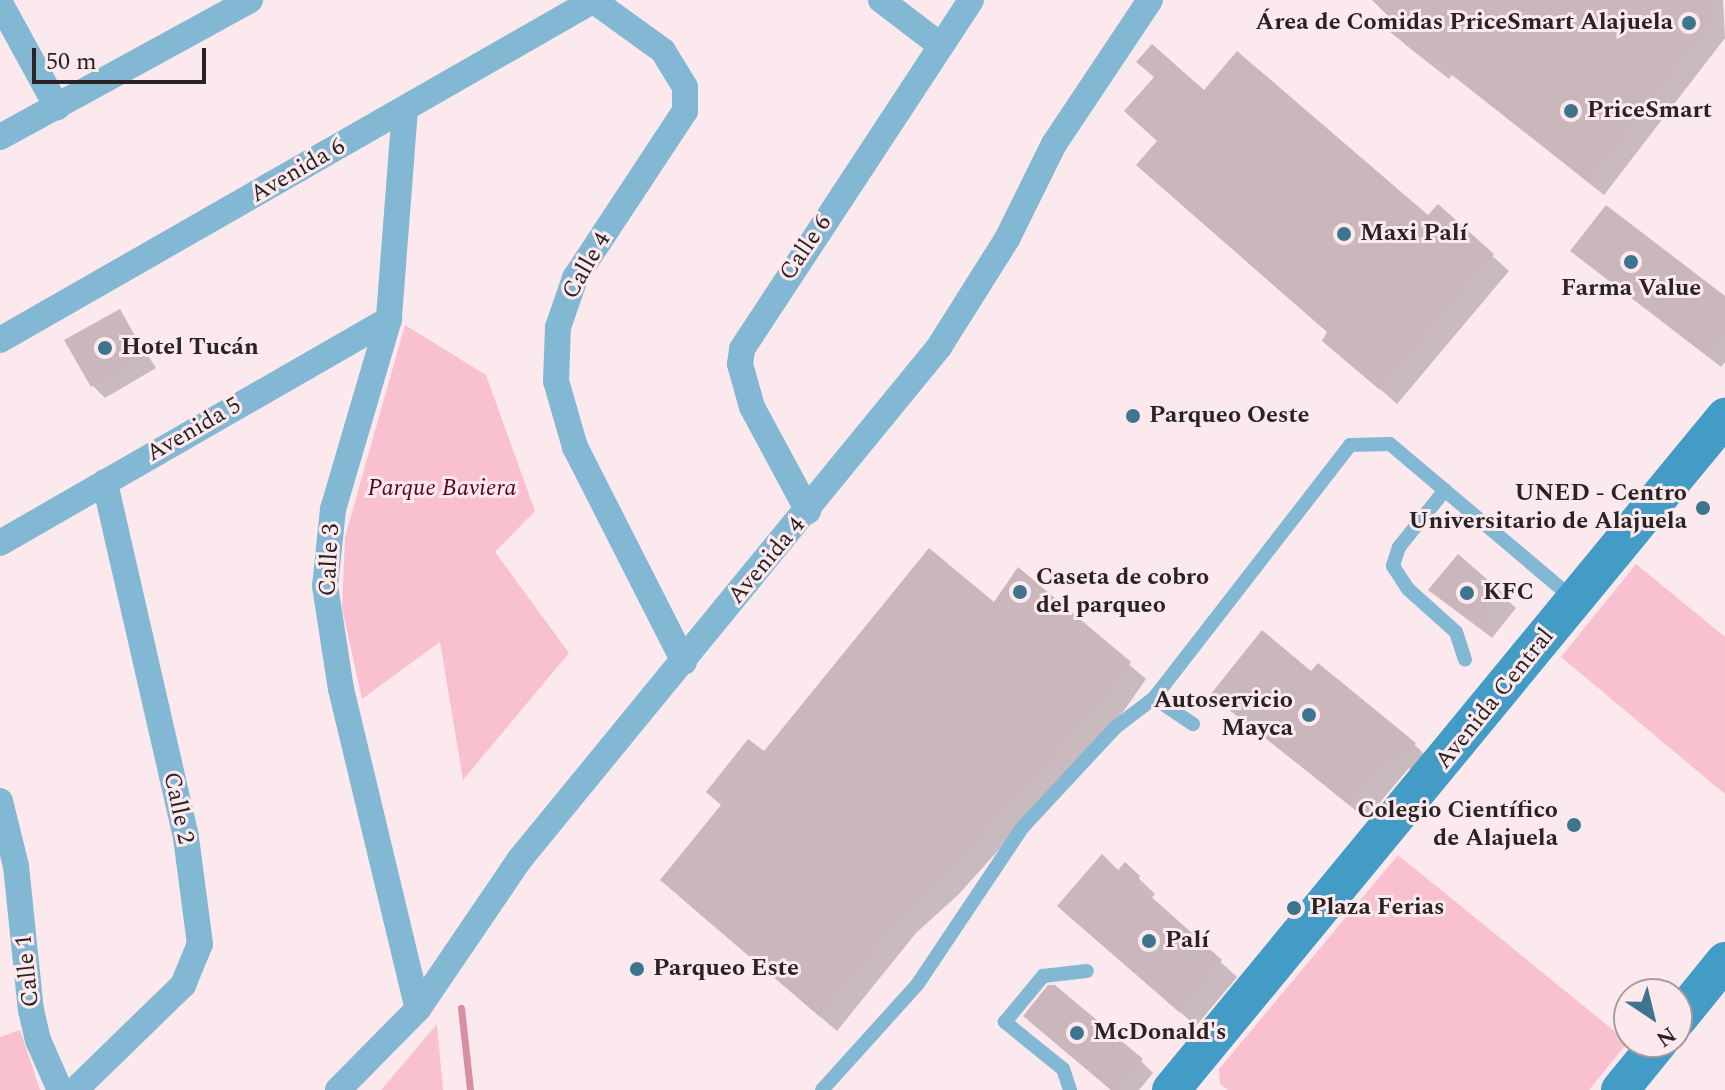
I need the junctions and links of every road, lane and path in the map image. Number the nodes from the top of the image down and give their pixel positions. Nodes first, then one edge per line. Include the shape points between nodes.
1 (250, 0) edge
2 (594, 0) edge
3 (881, 0) edge
4 (971, 0) edge
5 (1150, 0) edge
6 (0, 3) edge
7 (940, 45) junction
8 (57, 107) junction
9 (405, 109) junction
10 (0, 137) edge
11 (389, 319) junction
12 (0, 340) edge
13 (1725, 417) edge
14 (105, 482) junction
15 (1445, 490) junction
16 (808, 511) junction
17 (0, 543) edge
18 (1575, 601) junction
19 (1465, 660) dead end
20 (684, 662) junction
21 (1154, 698) junction
22 (1193, 724) dead end
23 (0, 801) edge
24 (1725, 961) edge
25 (1087, 971) dead end
26 (1693, 1000) edge
27 (418, 1009) junction
28 (1646, 1058) edge
29 (1183, 1086) edge
30 (60, 1090) edge
31 (75, 1090) edge
32 (338, 1090) edge
33 (822, 1090) edge
34 (1070, 1090) edge
35 (1620, 1090) edge

1 - 8 street
2 - 9 street, Avenida 6
2 - 20 street, Calle 4 via 663,51 685,87 685,111 575,278 558,327 556,381 575,447
3 - 7 street
4 - 7 street, Calle 6
5 - 16 street, Avenida 4 via 1054,144 966,309
6 - 8 street
7 - 16 street, Calle 6 via 742,349 740,364 752,407
8 - 10 street
9 - 11 street, Calle 3
9 - 12 street, Avenida 6
11 - 14 street, Avenida 5
11 - 27 street, Calle 3 via 333,509 325,586 336,663
13 - 18 street, Avenida Central
14 - 17 street, Avenida 5
14 - 31 street, Calle 2 via 186,837 200,944 183,985
15 - 18 lane
15 - 19 lane via 1399,547 1393,566 1408,589 1456,632
15 - 21 lane via 1390,444 1350,445
16 - 20 street, Avenida 4
18 - 29 street, Avenida Central
20 - 27 street, Avenida 4 via 520,859
21 - 22 lane
21 - 33 lane via 1116,727 1022,828 917,985
23 - 30 street, Calle 1 via 16,866 31,1010
24 - 26 street
25 - 34 lane via 1043,976 1005,1022 1063,1069
27 - 32 street, Avenida 4
28 - 35 street

